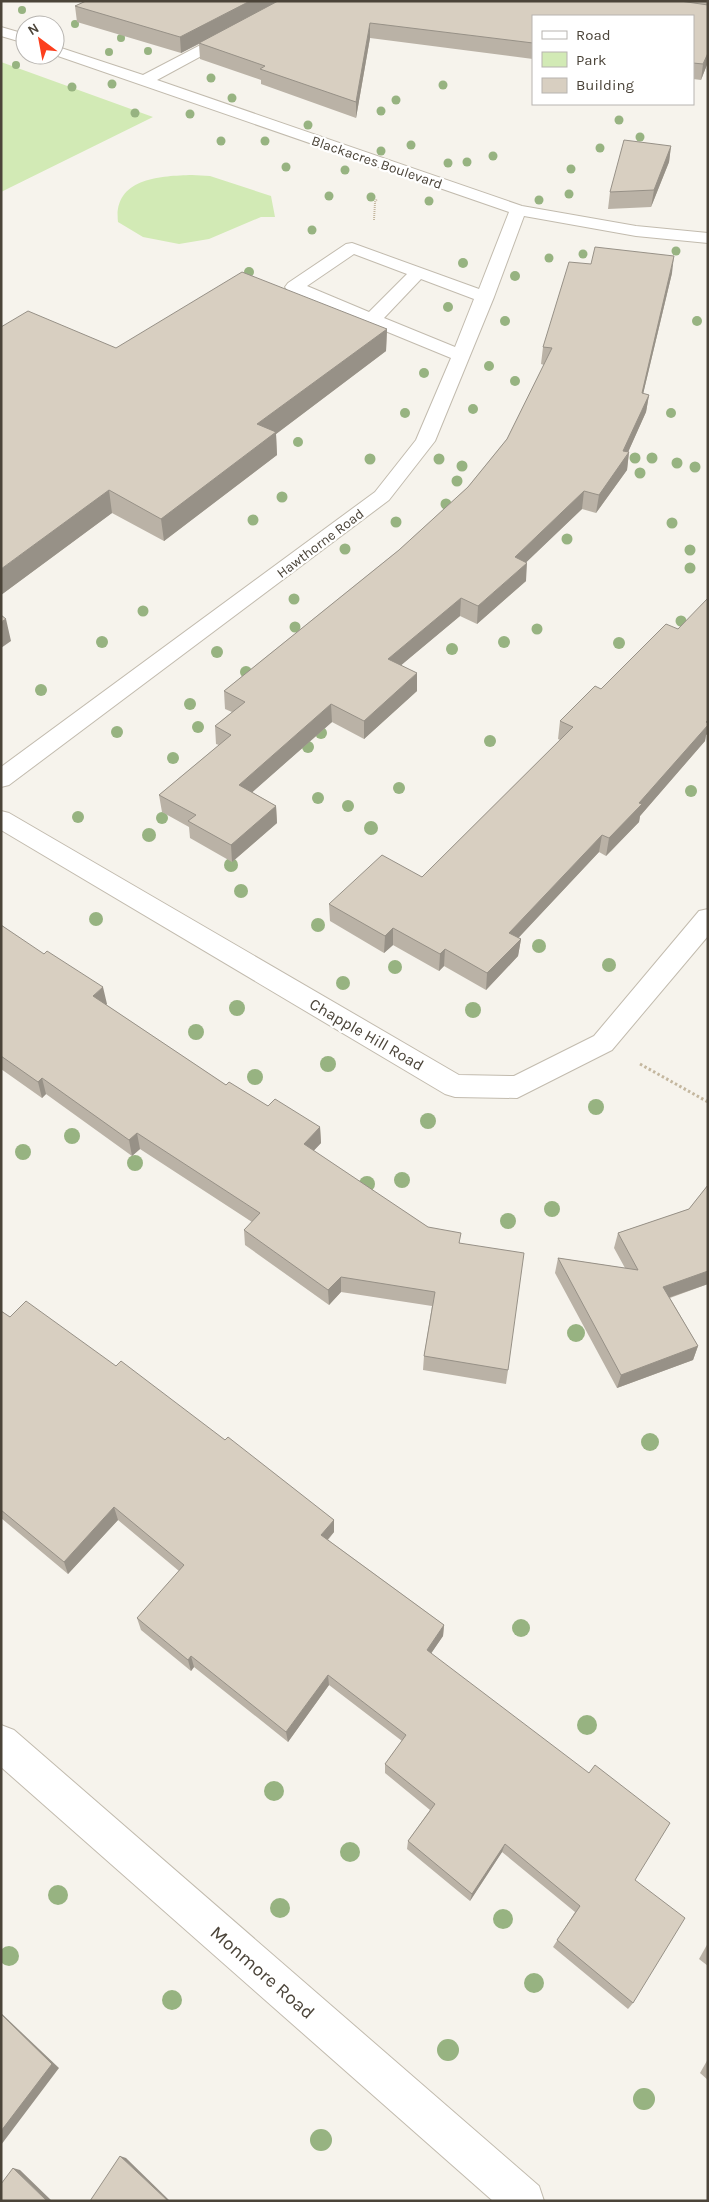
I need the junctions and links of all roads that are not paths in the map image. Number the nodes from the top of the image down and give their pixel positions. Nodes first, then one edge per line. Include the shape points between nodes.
1 (296, 1) edge
2 (1, 31) edge
3 (15, 36) edge
4 (65, 53) edge
5 (144, 81) junction
6 (518, 210) junction
7 (708, 238) edge
8 (418, 273) junction
9 (485, 296) junction
10 (372, 319) junction
11 (461, 356) junction
12 (1, 779) edge
13 (1, 819) edge
14 (708, 918) edge
15 (1, 1743) edge
16 (524, 2201) edge

1 - 5 street
2 - 3 street
4 - 5 street, Blackacres Boulevard
5 - 6 street, Blackacres Boulevard
6 - 7 street, Blackacres Boulevard via 584,224
6 - 9 street, Hawthorne Road
8 - 9 street
8 - 10 street
8 - 10 street via 352,248 294,288
9 - 11 street, Hawthorne Road
10 - 11 street
11 - 12 street, Hawthorne Road via 425,441 382,496
13 - 14 street, Chapple Hill Road via 456,1086 517,1087 603,1043
15 - 16 street, Monmore Road

